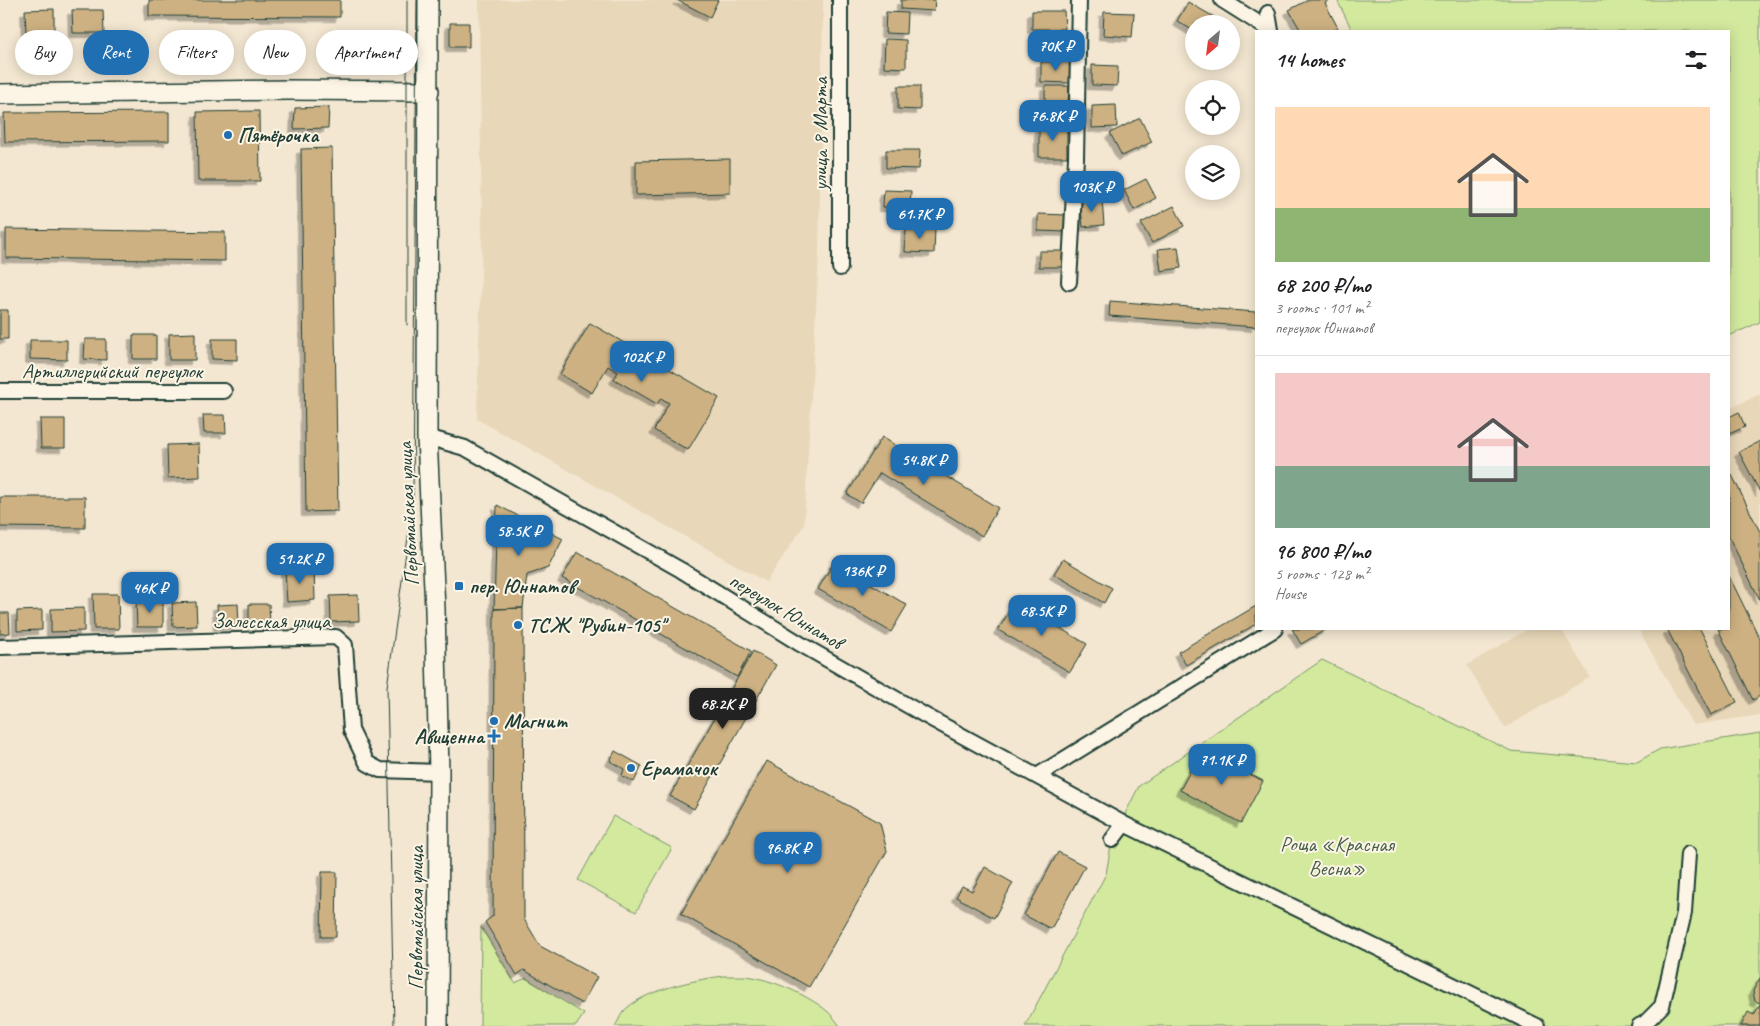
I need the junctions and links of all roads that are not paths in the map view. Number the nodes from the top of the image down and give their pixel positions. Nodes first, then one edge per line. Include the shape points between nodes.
1 (428, 0) edge
2 (840, 0) edge
3 (1079, 0) edge
4 (1222, 0) edge
5 (1268, 13) dead end
6 (1269, 30) edge
7 (1271, 30) edge
8 (429, 92) junction
9 (0, 94) edge
10 (840, 268) dead end
11 (1069, 282) dead end
12 (0, 391) edge
13 (224, 391) dead end
14 (427, 437) junction
15 (1273, 630) edge
16 (0, 646) edge
17 (438, 772) junction
18 (1037, 776) junction
19 (1124, 824) junction
20 (1112, 840) dead end
21 (1688, 854) dead end
22 (438, 1026) edge
23 (1537, 1026) edge
24 (1640, 1026) edge

1 - 8 main road, Первомайская улица
2 - 10 street, улица 8 Марта
3 - 11 street via 1076,158
4 - 6 street
5 - 7 street
8 - 9 main road via 288,90
8 - 14 main road, Первомайская улица
12 - 13 street, Артиллерийский переулок
14 - 17 main road, Первомайская улица
14 - 18 street, переулок Юннатов via 473,452 681,570 810,650
15 - 18 street
16 - 17 street, Залесская улица via 336,637 345,645 351,730 367,763 380,770
17 - 22 main road, Первомайская улица
18 - 19 street, переулок Юннатов
19 - 20 street
19 - 23 street, переулок Юннатов
21 - 24 street via 1684,913 1662,1006

